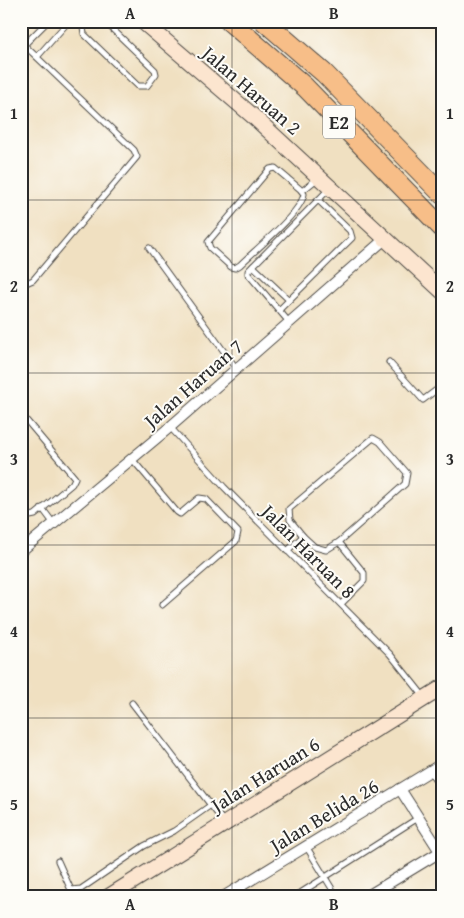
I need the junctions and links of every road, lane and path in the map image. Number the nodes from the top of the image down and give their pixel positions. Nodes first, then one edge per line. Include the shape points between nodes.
1 (48, 21) edge
2 (69, 21) edge
3 (89, 21) edge
4 (104, 21) edge
5 (142, 21) edge
6 (228, 21) edge
7 (264, 21) edge
8 (23, 43) edge
9 (37, 57) junction
10 (325, 182) junction
11 (302, 191) junction
12 (443, 195) edge
13 (318, 200) junction
14 (443, 229) edge
15 (386, 238) junction
16 (149, 248) dead end
17 (253, 266) junction
18 (21, 282) edge
19 (443, 292) edge
20 (289, 300) junction
21 (279, 310) junction
22 (289, 322) junction
23 (389, 362) dead end
24 (236, 368) junction
25 (443, 385) edge
26 (21, 414) edge
27 (170, 427) junction
28 (132, 459) junction
29 (21, 506) edge
30 (42, 508) junction
31 (21, 515) edge
32 (21, 522) edge
33 (54, 524) junction
34 (303, 536) junction
35 (339, 542) junction
36 (288, 550) junction
37 (21, 551) edge
38 (341, 604) junction
39 (162, 605) dead end
40 (443, 687) edge
41 (425, 698) junction
42 (132, 703) dead end
43 (443, 763) edge
44 (430, 771) junction
45 (400, 789) junction
46 (443, 791) edge
47 (211, 805) junction
48 (418, 818) junction
49 (224, 823) junction
50 (305, 846) junction
51 (442, 854) edge
52 (58, 861) dead end
53 (325, 877) junction
54 (21, 888) edge
55 (443, 894) edge
56 (27, 897) edge
57 (108, 897) edge
58 (223, 897) edge
59 (294, 897) edge
60 (337, 897) edge
61 (366, 897) edge
62 (438, 897) edge

1 - 8 lane
2 - 9 lane
3 - 4 lane via 83,27 84,34 138,86 147,86 156,74 155,70
5 - 10 street, Jalan Haruan 2
6 - 14 highway, E2 via 305,87
7 - 12 highway, E2 via 324,73
8 - 9 lane
9 - 18 lane via 134,150 137,157 33,280
10 - 11 lane
10 - 13 lane
10 - 15 street, Jalan Haruan 2
11 - 11 lane via 275,168 270,169 212,236 208,242 210,248 231,267 240,265 292,215 304,198
13 - 17 lane
13 - 20 lane via 350,231 352,238
15 - 19 street, Jalan Haruan 2
15 - 22 street, Jalan Haruan 7
16 - 24 lane
17 - 20 lane
17 - 21 lane via 248,274
20 - 21 lane
21 - 22 lane
22 - 24 street, Jalan Haruan 7
23 - 25 lane via 423,400
24 - 27 street, Jalan Haruan 7
26 - 30 lane via 75,478
27 - 28 street, Jalan Haruan 7
27 - 36 lane, Jalan Haruan 8 via 224,487
28 - 33 street, Jalan Haruan 7
28 - 39 lane via 177,512 180,514 203,497 238,532 236,541
29 - 30 lane via 30,516
30 - 33 lane
31 - 32 lane via 24,519
33 - 37 street, Jalan Haruan 7
34 - 35 lane via 315,547 326,550
34 - 35 lane via 290,520 289,509 373,438 406,473 405,484
34 - 36 lane
35 - 38 lane via 364,573 364,582
36 - 38 lane, Jalan Haruan 8
38 - 41 lane, Jalan Haruan 8 via 390,654
40 - 41 street, Jalan Haruan 6
41 - 49 street, Jalan Haruan 6
42 - 47 lane
43 - 44 street, Jalan Belida 26
44 - 45 street, Jalan Belida 26
44 - 46 lane
45 - 48 street
45 - 50 street, Jalan Belida 26
47 - 49 lane
47 - 52 lane via 81,889 71,890
48 - 51 street
48 - 53 lane
49 - 57 street, Jalan Haruan 6
50 - 53 lane
50 - 58 street, Jalan Belida 26
51 - 61 street
53 - 59 lane
53 - 60 lane
54 - 56 street
55 - 62 lane

